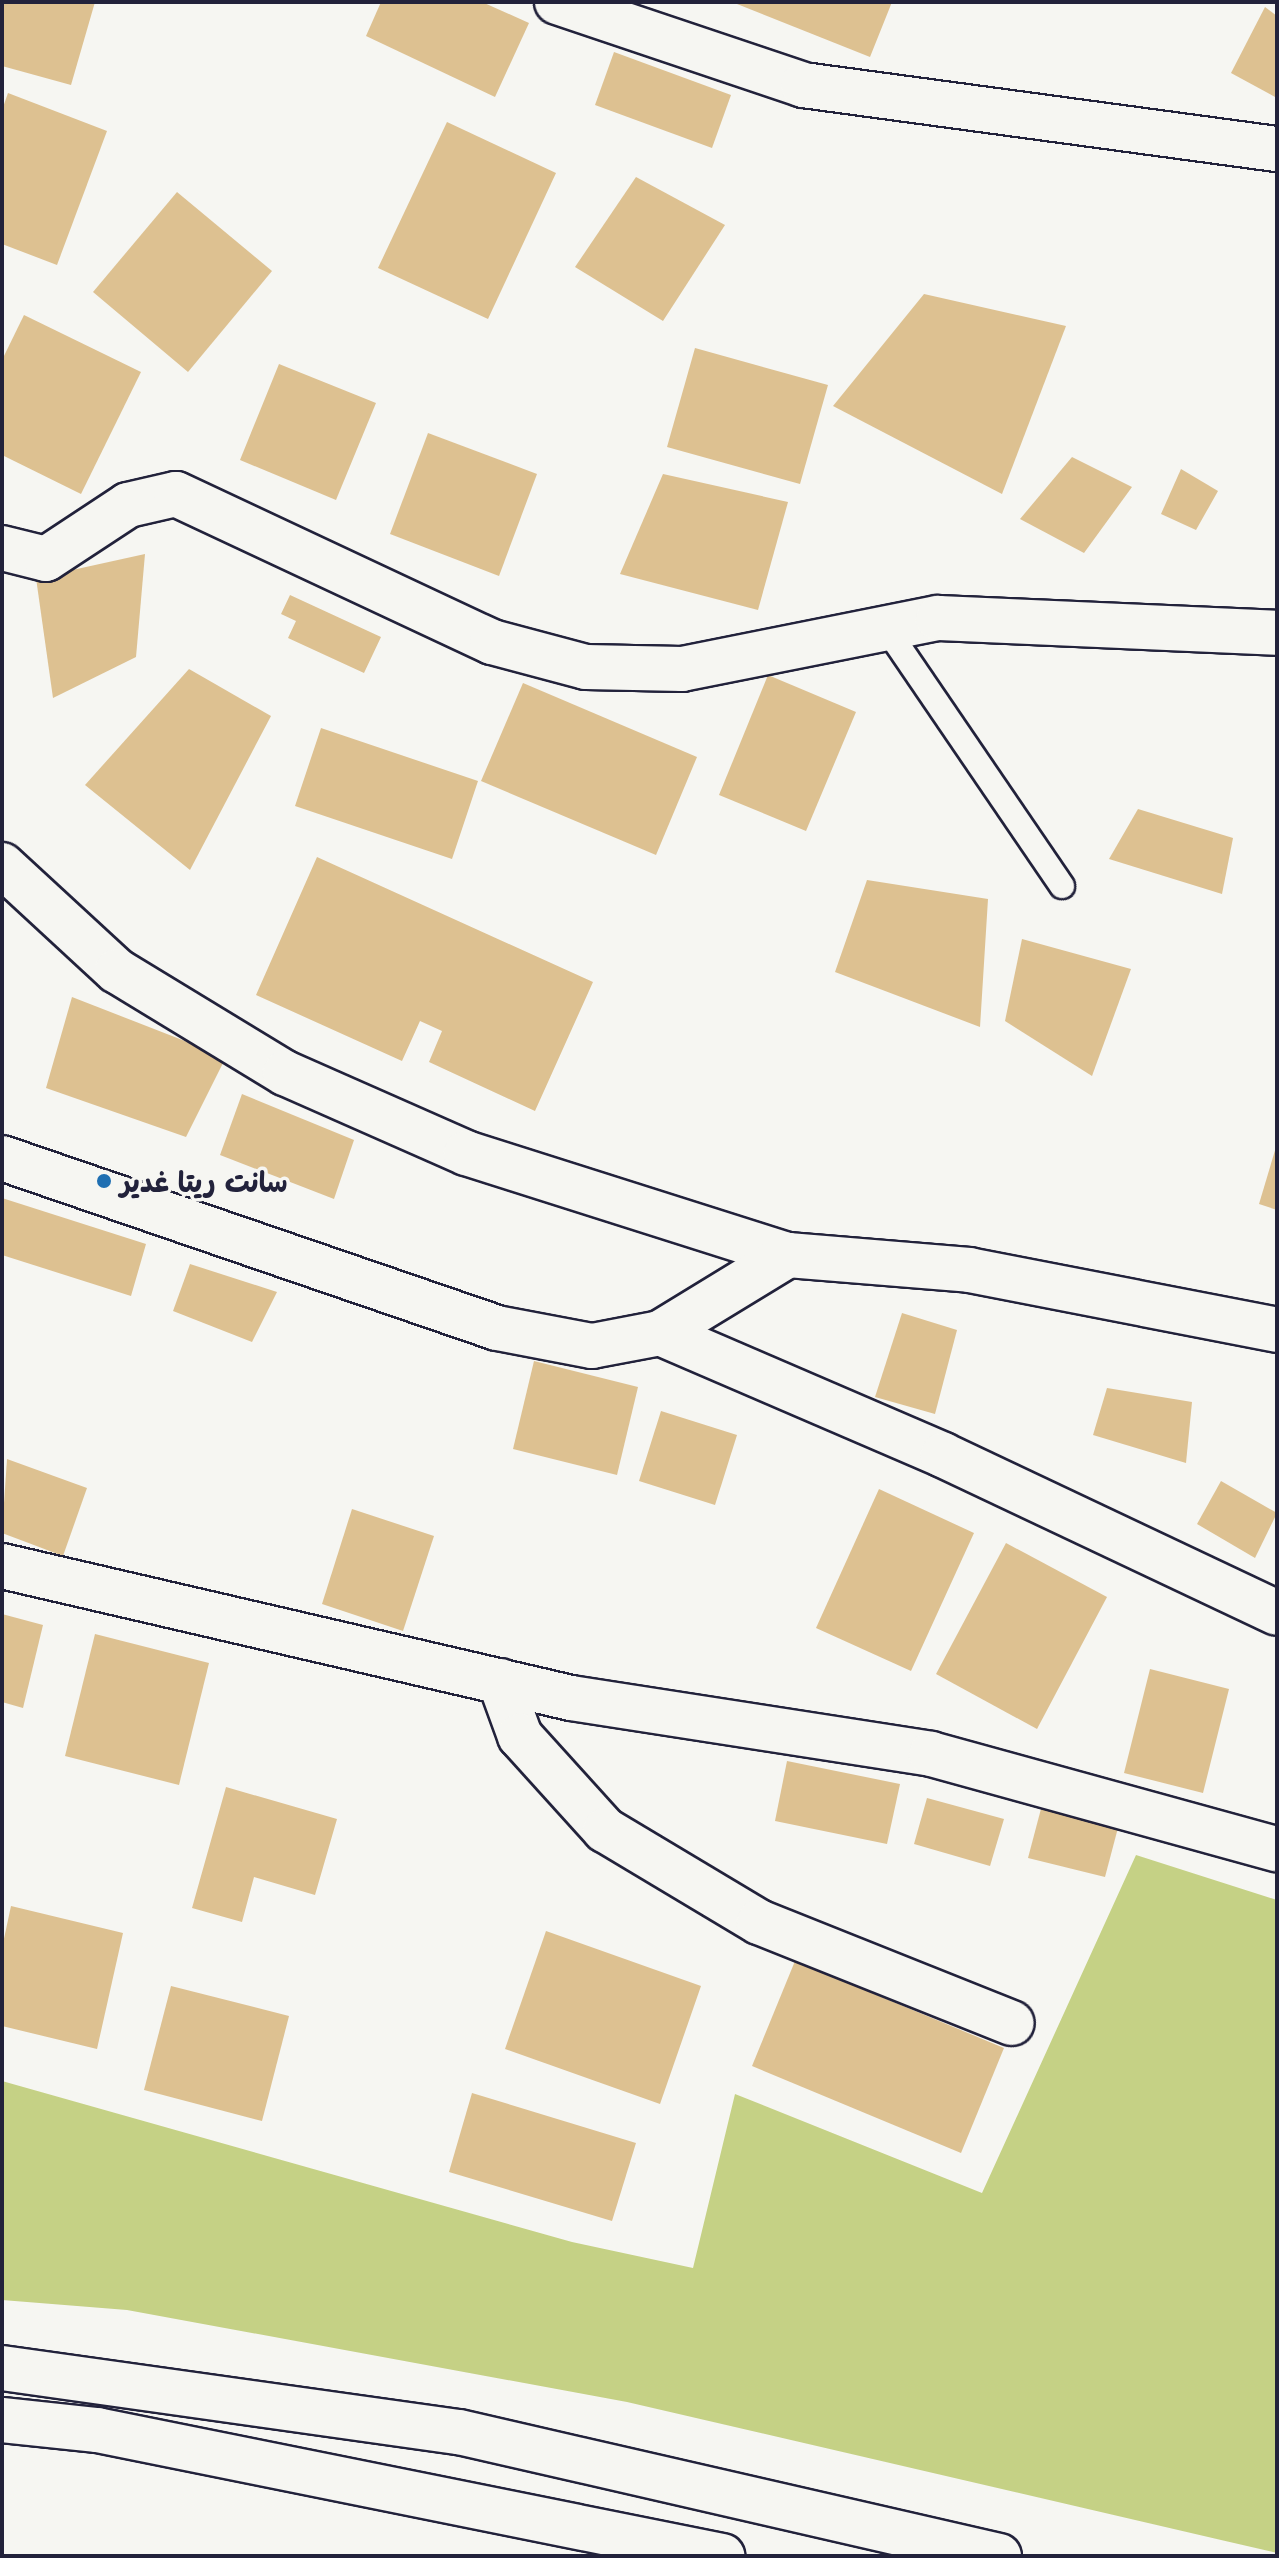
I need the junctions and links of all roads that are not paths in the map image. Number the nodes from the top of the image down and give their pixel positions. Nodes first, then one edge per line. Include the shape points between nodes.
1 (557, 2) edge
2 (1277, 149) edge
3 (2, 548) edge
4 (884, 625) junction
5 (1277, 633) edge
6 (2, 865) edge
7 (1062, 886) dead end
8 (2, 1158) edge
9 (788, 1255) junction
10 (1277, 1330) edge
11 (660, 1333) junction
12 (2, 1566) edge
13 (1277, 1613) edge
14 (500, 1681) junction
15 (1277, 1849) edge
16 (1012, 2023) dead end
17 (2, 2368) edge
18 (2, 2420) edge
19 (722, 2556) edge
20 (999, 2556) edge

1 - 2 street via 803,85
3 - 4 street via 46,559 128,505 176,494 492,642 586,667 682,669
4 - 5 street via 938,618
4 - 7 lane
6 - 9 street via 117,971 285,1073 466,1153
8 - 11 street via 497,1328 592,1346
9 - 10 street via 969,1270
9 - 11 street
11 - 13 street via 943,1455
12 - 14 street
14 - 15 street via 652,1714 931,1754
14 - 16 street via 520,1736 605,1830 759,1922
17 - 20 street via 459,2432
18 - 19 street via 97,2430

